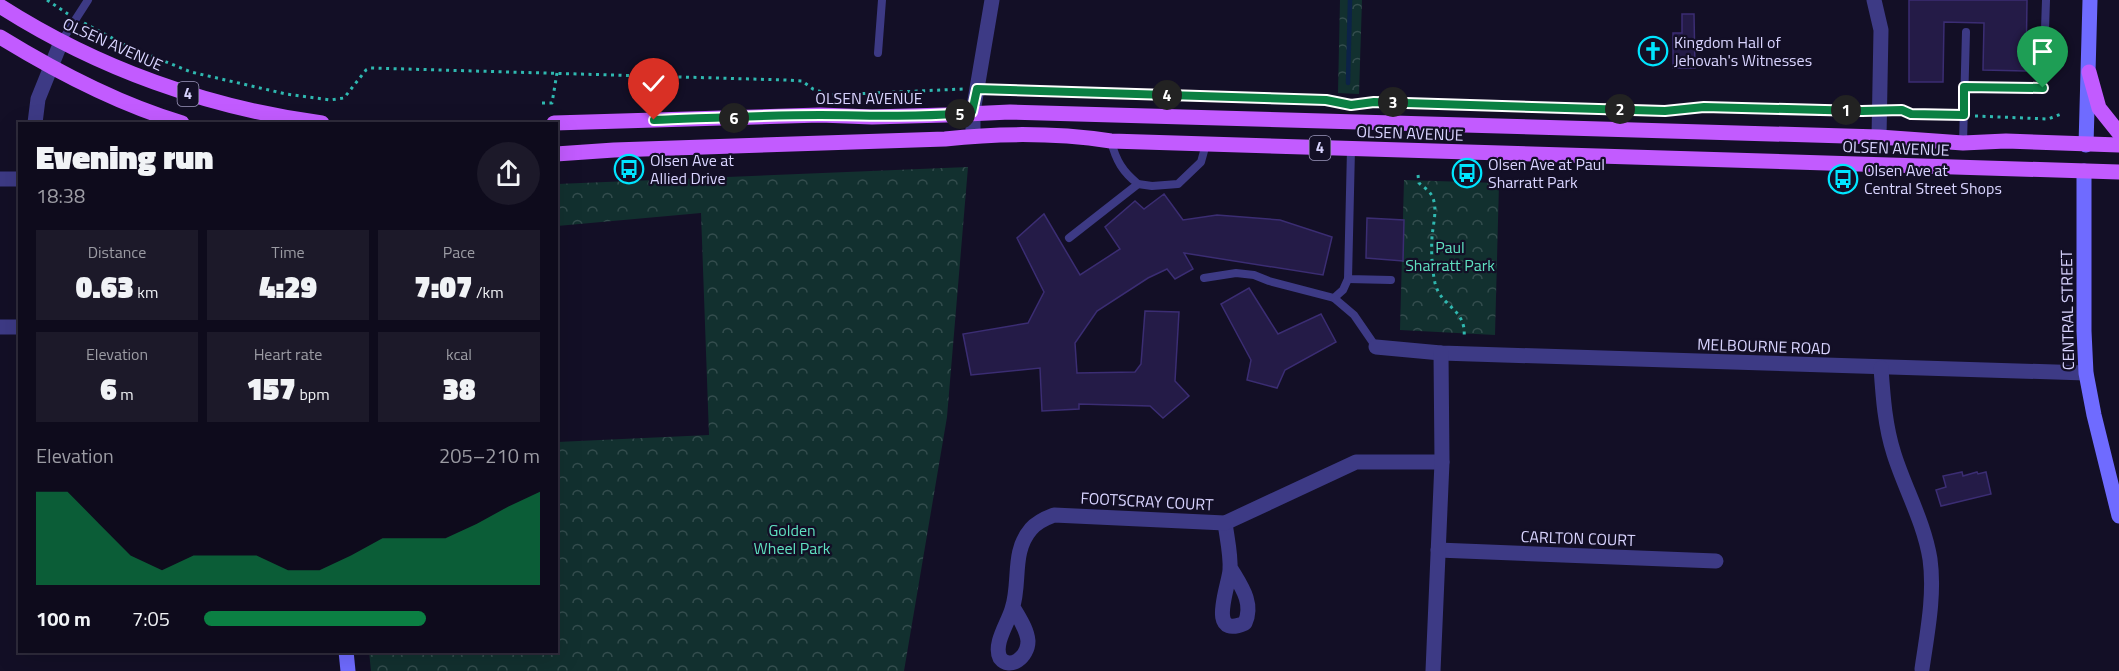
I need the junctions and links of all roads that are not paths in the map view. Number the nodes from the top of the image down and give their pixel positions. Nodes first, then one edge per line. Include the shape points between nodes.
1 (88, 0) edge
2 (882, 0) edge
3 (992, 0) edge
4 (1874, 0) edge
5 (2046, 0) edge
6 (2090, 0) edge
7 (0, 6) edge
8 (1966, 32) dead end
9 (0, 37) edge
10 (61, 42) junction
11 (878, 53) dead end
12 (51, 67) junction
13 (2089, 72) junction
14 (1964, 87) junction
15 (972, 112) junction
16 (35, 122) edge
17 (179, 122) edge
18 (315, 122) edge
19 (558, 123) edge
20 (2119, 133) edge
21 (973, 136) junction
22 (1879, 137) junction
23 (1111, 141) junction
24 (1963, 143) junction
25 (1206, 144) junction
26 (2085, 145) junction
27 (2119, 145) edge
28 (1351, 149) junction
29 (558, 154) edge
30 (2084, 171) junction
31 (2119, 172) edge
32 (0, 178) edge
33 (18, 179) edge
34 (1138, 184) junction
35 (1069, 237) dead end
36 (1204, 278) dead end
37 (1348, 279) junction
38 (1391, 280) dead end
39 (1334, 298) junction
40 (0, 327) edge
41 (18, 327) edge
42 (1376, 346) joint
43 (1441, 353) junction
44 (1881, 368) junction
45 (2086, 373) junction
46 (1442, 462) junction
47 (2116, 492) edge
48 (2119, 516) edge
49 (1225, 523) junction
50 (1438, 550) junction
51 (1716, 561) dead end
52 (1231, 568) dead end
53 (1013, 608) dead end
54 (346, 653) edge
55 (1922, 669) dead end
56 (348, 671) edge
57 (1433, 671) edge

1 - 10 lane
2 - 11 lane
3 - 15 street
4 - 22 street via 1881,30
5 - 14 lane via 2043,88
6 - 13 street
7 - 10 main road, OLSEN AVENUE / 4
8 - 14 lane
9 - 12 main road, 4
10 - 12 street
10 - 18 main road, OLSEN AVENUE / 4 via 199,98
12 - 16 street via 38,99
12 - 17 main road, 4 via 115,98
13 - 20 main road via 2099,108
13 - 26 street
14 - 24 lane
15 - 19 main road, OLSEN AVENUE / 4 via 935,116 820,115
15 - 21 street
15 - 22 main road, OLSEN AVENUE / 4
21 - 23 main road, OLSEN AVENUE / 4
21 - 29 main road, OLSEN AVENUE / 4
22 - 24 main road, OLSEN AVENUE / 4
23 - 25 main road, OLSEN AVENUE / 4
23 - 34 lane via 1115,159
24 - 26 main road, OLSEN AVENUE / 4
25 - 28 main road, OLSEN AVENUE / 4
25 - 34 lane via 1201,162 1178,184
26 - 27 main road, OLSEN AVENUE / 4
26 - 30 main road
28 - 30 main road, OLSEN AVENUE / 4
28 - 37 lane
30 - 31 main road, OLSEN AVENUE / 4
30 - 45 street, CENTRAL STREET
32 - 33 street
34 - 35 lane
36 - 39 lane via 1236,273 1254,275
37 - 38 lane
37 - 39 lane via 1344,290
39 - 42 lane via 1354,315
40 - 41 street
42 - 43 street, MELBOURNE ROAD
43 - 44 street, MELBOURNE ROAD
43 - 46 street
44 - 45 street, MELBOURNE ROAD
44 - 55 street via 1890,439 1930,560 1929,622
45 - 47 street, CENTRAL STREET
46 - 49 street, FOOTSCRAY COURT via 1356,462
46 - 50 street
47 - 48 street, CENTRAL STREET
49 - 52 street
49 - 53 street, FOOTSCRAY COURT via 1054,515 1031,529 1019,553
50 - 51 street, CARLTON COURT
50 - 57 street
54 - 56 street

